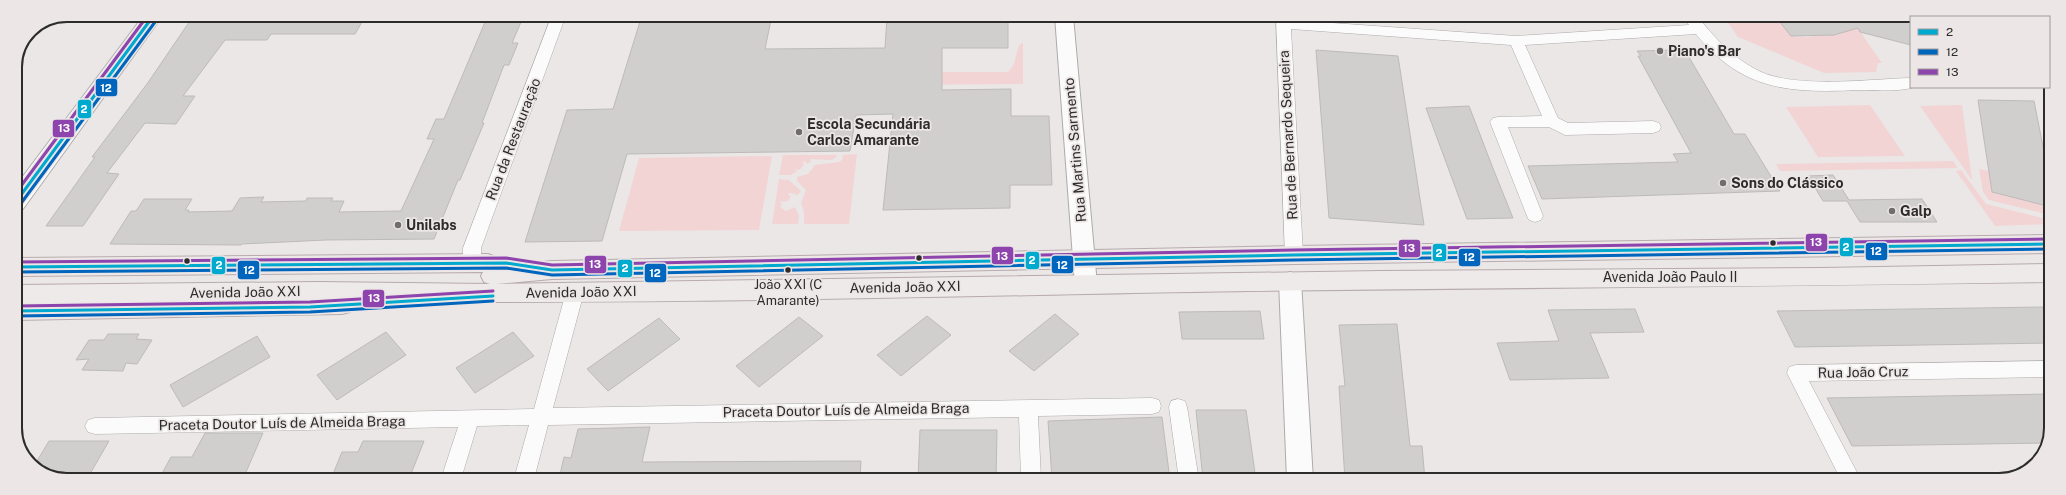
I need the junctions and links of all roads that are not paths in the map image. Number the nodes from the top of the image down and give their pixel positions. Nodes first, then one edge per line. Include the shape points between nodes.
1 (149, 22) edge
2 (556, 22) edge
3 (1065, 22) edge
4 (1283, 22) edge
5 (1305, 22) edge
6 (1695, 22) edge
7 (1700, 29) junction
8 (1516, 41) junction
9 (1910, 83) edge
10 (1552, 121) junction
11 (1653, 127) dead end
12 (22, 193) edge
13 (1535, 216) dead end
14 (2044, 244) edge
15 (1294, 255) junction
16 (1085, 260) junction
17 (22, 267) edge
18 (486, 268) junction
19 (2044, 273) edge
20 (1290, 281) junction
21 (22, 283) edge
22 (1086, 285) junction
23 (575, 292) junction
24 (22, 294) edge
25 (526, 294) junction
26 (22, 311) edge
27 (2044, 369) edge
28 (1152, 406) dead end
29 (1028, 407) junction
30 (1178, 407) dead end
31 (540, 416) junction
32 (470, 418) junction
33 (95, 426) dead end
34 (453, 473) edge
35 (526, 473) edge
36 (1031, 473) edge
37 (1188, 473) edge
38 (1300, 473) edge
39 (1847, 473) edge

1 - 12 street
2 - 18 street, Rua da Restauração via 472,248
3 - 16 street, Rua Martins Sarmento
4 - 15 street, Rua de Bernardo Sequeira
5 - 8 street
6 - 7 street
7 - 8 street
7 - 9 street via 1732,60 1754,75 1783,84
8 - 10 street
10 - 11 street via 1565,129
10 - 13 street via 1498,122
14 - 15 main road, Avenida João Paulo II
15 - 16 main road, Avenida João XXI
16 - 18 main road, Avenida João XXI via 552,270
16 - 22 street, Rua Martins Sarmento
17 - 18 main road
18 - 21 main road
19 - 20 main road, Avenida João Paulo II
20 - 22 main road, Avenida João XXI
20 - 38 street
22 - 23 main road, Avenida João XXI
23 - 25 main road, Avenida João XXI
23 - 31 street
24 - 25 main road, Avenida João XXI via 319,291
25 - 26 main road via 310,307
27 - 39 street, Rua João Cruz via 1796,373
28 - 29 street, Praceta Doutor Luís de Almeida Braga
29 - 31 street, Praceta Doutor Luís de Almeida Braga
29 - 36 street
30 - 37 street
31 - 32 street, Praceta Doutor Luís de Almeida Braga
31 - 35 street
32 - 33 street, Praceta Doutor Luís de Almeida Braga
32 - 34 street

